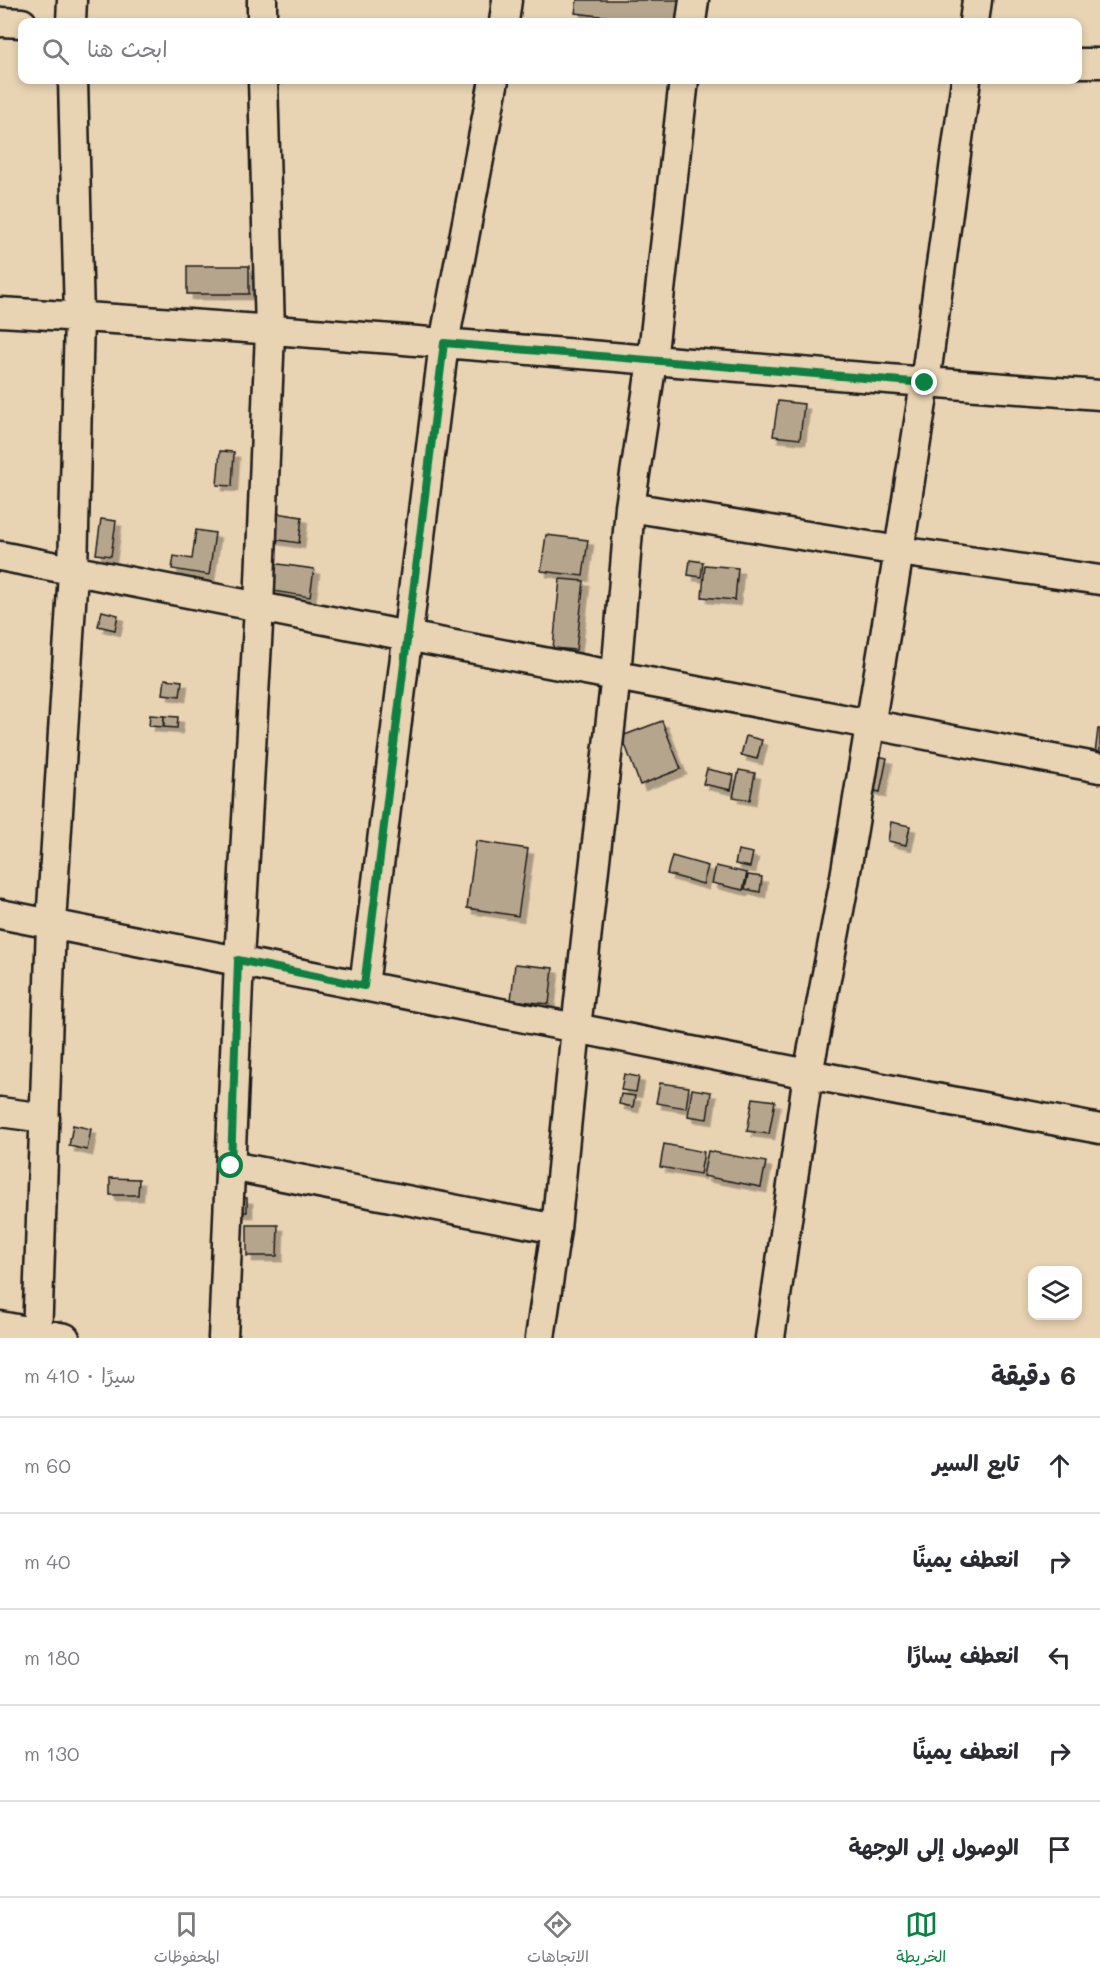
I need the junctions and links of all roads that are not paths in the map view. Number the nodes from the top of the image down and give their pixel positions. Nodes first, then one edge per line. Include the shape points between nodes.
1 (72, 0) edge
2 (262, 0) edge
3 (507, 0) edge
4 (694, 0) edge
5 (977, 0) edge
6 (71, 18) edge
7 (262, 18) edge
8 (505, 18) edge
9 (692, 18) edge
10 (975, 18) edge
11 (0, 22) edge
12 (18, 22) edge
13 (1082, 63) edge
14 (1100, 63) edge
15 (73, 84) edge
16 (263, 84) edge
17 (493, 84) edge
18 (684, 84) edge
19 (965, 84) edge
20 (0, 312) edge
21 (79, 317) junction
22 (270, 331) junction
23 (444, 343) junction
24 (652, 361) junction
25 (925, 383) junction
26 (1100, 395) edge
27 (630, 507) junction
28 (900, 551) junction
29 (0, 556) edge
30 (73, 572) junction
31 (1100, 580) edge
32 (259, 607) junction
33 (407, 636) junction
34 (616, 675) junction
35 (870, 726) junction
36 (1100, 768) edge
37 (0, 914) edge
38 (51, 924) junction
39 (238, 960) junction
40 (364, 986) junction
41 (576, 1028) junction
42 (808, 1074) junction
43 (0, 1112) edge
44 (45, 1118) junction
45 (1100, 1129) edge
46 (231, 1166) junction
47 (556, 1229) junction
48 (0, 1326) edge
49 (37, 1335) edge
50 (65, 1338) edge
51 (223, 1338) edge
52 (540, 1338) edge
53 (770, 1338) edge

1 - 6 street
2 - 7 street
3 - 8 street
4 - 9 street
5 - 10 street
11 - 12 street
13 - 14 street
15 - 21 street
16 - 22 street
17 - 23 street
18 - 24 street
19 - 25 street
20 - 21 street
21 - 22 street
21 - 30 street
22 - 23 street
22 - 32 street
23 - 24 street
23 - 33 street
24 - 25 street
24 - 27 street
25 - 26 street
25 - 28 street
27 - 28 street
27 - 34 street
28 - 31 street
28 - 35 street
29 - 30 street
30 - 32 street
30 - 38 street
32 - 33 street
32 - 39 street
33 - 34 street
33 - 40 street
34 - 35 street
34 - 41 street
35 - 36 street
35 - 42 street
37 - 38 street
38 - 39 street
38 - 44 street
39 - 40 street
39 - 46 street
40 - 41 street
41 - 42 street
41 - 47 street
42 - 45 street
42 - 53 street
43 - 44 street
44 - 49 street
46 - 47 street
46 - 51 street
47 - 52 street
48 - 49 street
49 - 50 street

